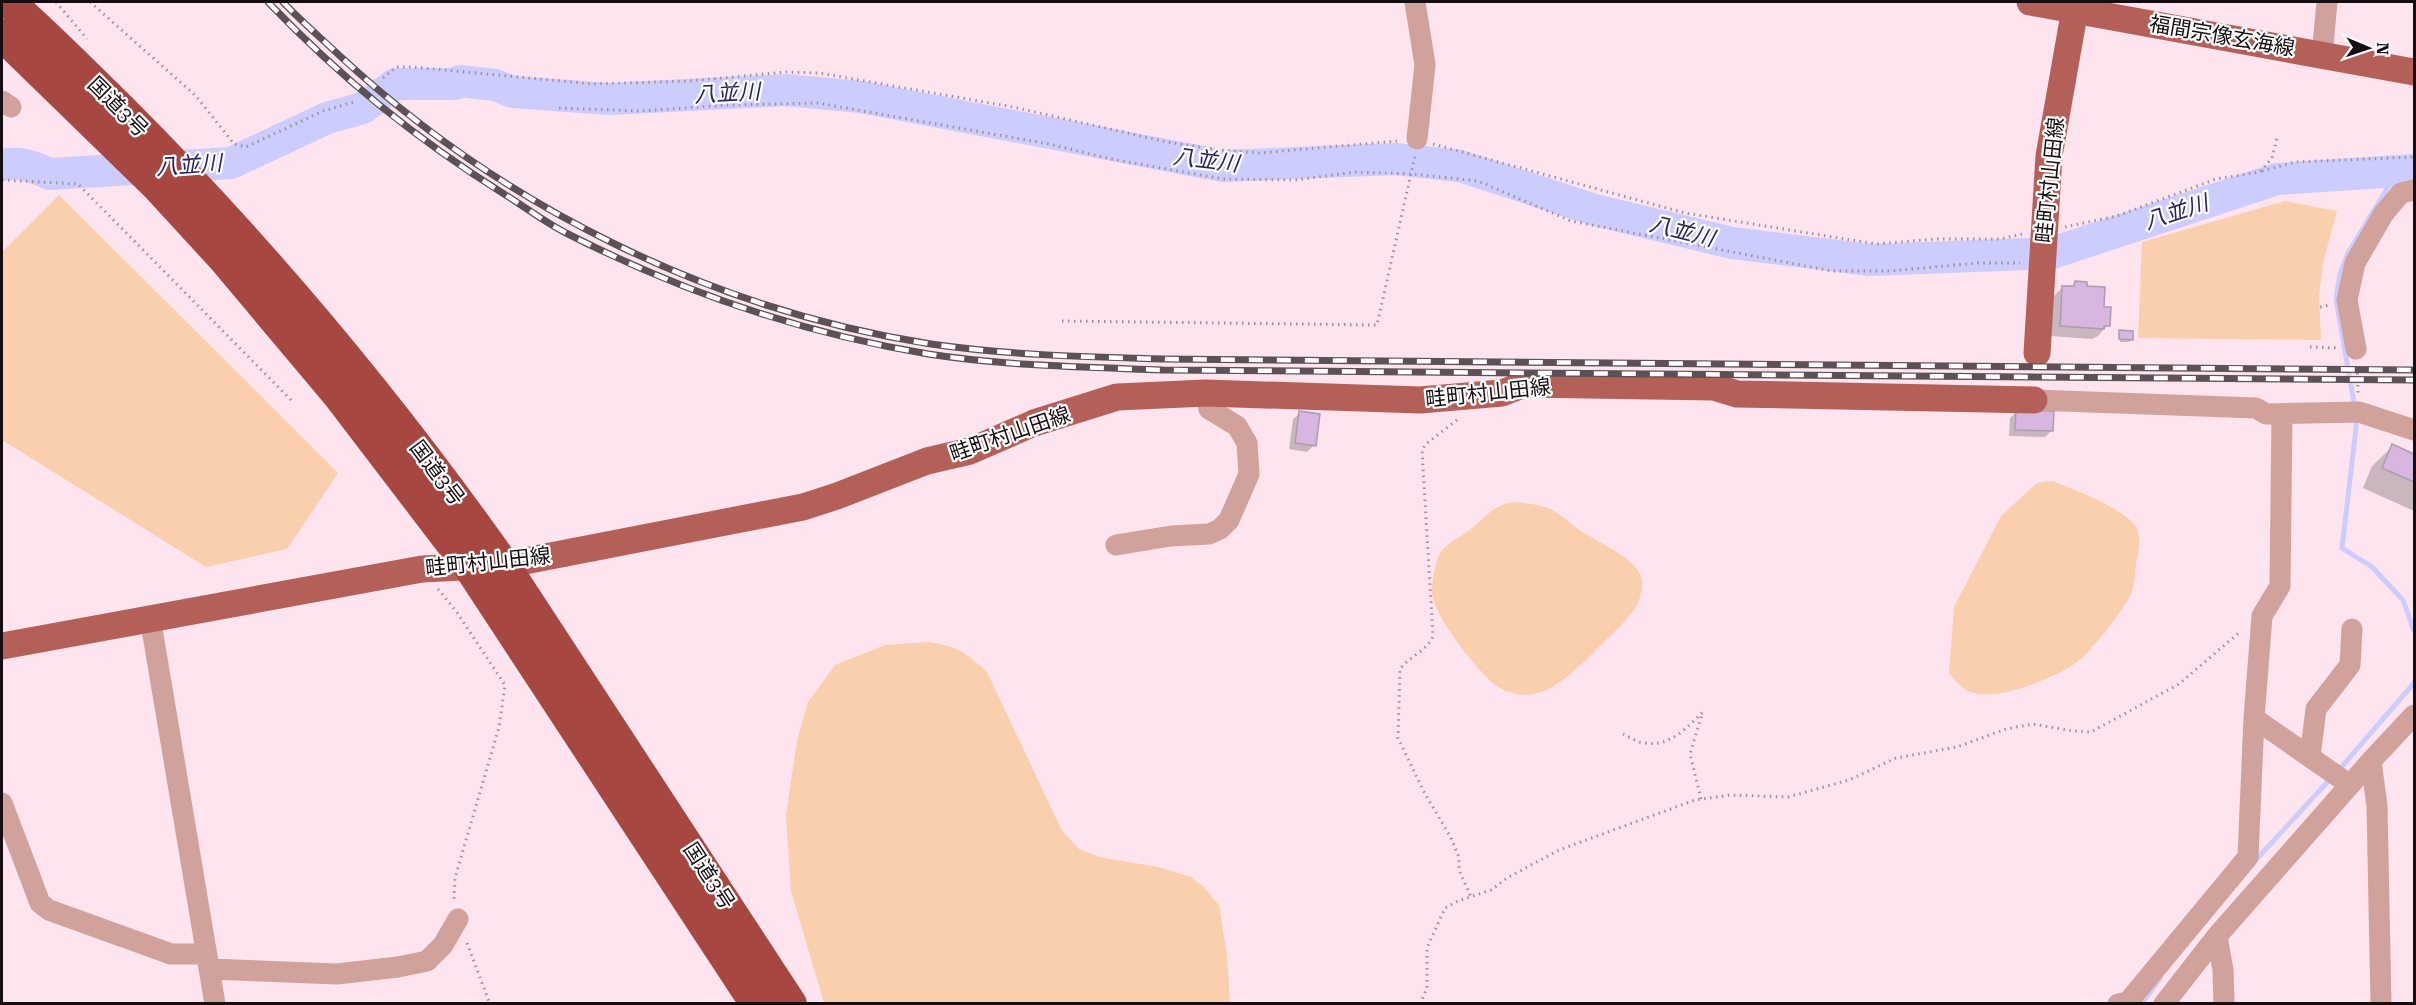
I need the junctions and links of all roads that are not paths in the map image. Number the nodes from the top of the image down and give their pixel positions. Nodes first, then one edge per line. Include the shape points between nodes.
1 (9, 2) edge
2 (1415, 2) edge
3 (2030, 2) edge
4 (2327, 2) edge
5 (2075, 5) edge
6 (7, 42) edge
7 (2322, 55) junction
8 (2415, 72) edge
9 (1417, 139) road end
10 (2415, 190) edge
11 (2356, 349) road end
12 (2037, 353) dead end
13 (1206, 393) junction
14 (2034, 400) joint
15 (2282, 414) junction
16 (2415, 430) edge
17 (1116, 545) dead end
18 (468, 565) junction
19 (504, 565) junction
20 (150, 617) junction
21 (2352, 629) dead end
22 (2, 646) edge
23 (2415, 715) edge
24 (2254, 718) junction
25 (2310, 757) junction
26 (2371, 761) junction
27 (2350, 785) junction
28 (2, 803) edge
29 (458, 919) road end
30 (2217, 936) junction
31 (208, 961) junction
32 (215, 1004) edge
33 (756, 1004) edge
34 (791, 1004) edge
35 (2118, 1004) edge
36 (2164, 1004) edge
37 (2224, 1004) edge
38 (2381, 1004) edge

1 - 19 highway, 国道3号 via 162,150 241,235 357,370
2 - 9 street via 1425,65
3 - 5 main road, 福間宗像玄海線
4 - 7 street
5 - 7 main road, 福間宗像玄海線
5 - 12 main road, 畦町村山田線 via 2049,156
6 - 18 highway, 国道3号 via 126,155 224,259 339,396
7 - 8 main road, 福間宗像玄海線
10 - 11 street via 2401,193 2384,213 2355,263 2347,300
13 - 14 main road, 畦町村山田線 via 1420,400 1502,393 1526,384 1714,387 1737,394
13 - 17 street via 1209,409 1237,426 1247,443 1249,474 1228,520 1220,530 1209,534
13 - 19 main road, 畦町村山田線 via 1117,397 802,507
14 - 15 street via 2256,408 2266,414
15 - 16 street via 2359,412
15 - 24 street via 2280,586 2262,616
18 - 19 main road, 畦町村山田線
18 - 20 main road, 畦町村山田線 via 422,569
18 - 33 highway, 国道3号
19 - 34 highway, 国道3号
20 - 22 main road, 畦町村山田線
20 - 31 street
21 - 25 street via 2350,665 2316,709
23 - 26 street
24 - 25 street
24 - 35 street via 2248,857 2128,1002
25 - 27 street
26 - 27 street
26 - 38 street via 2377,806
27 - 30 street
28 - 31 street via 40,903 49,910 171,954
29 - 31 street via 443,945 427,961 398,967 337,974
30 - 36 street
30 - 37 street
31 - 32 street

